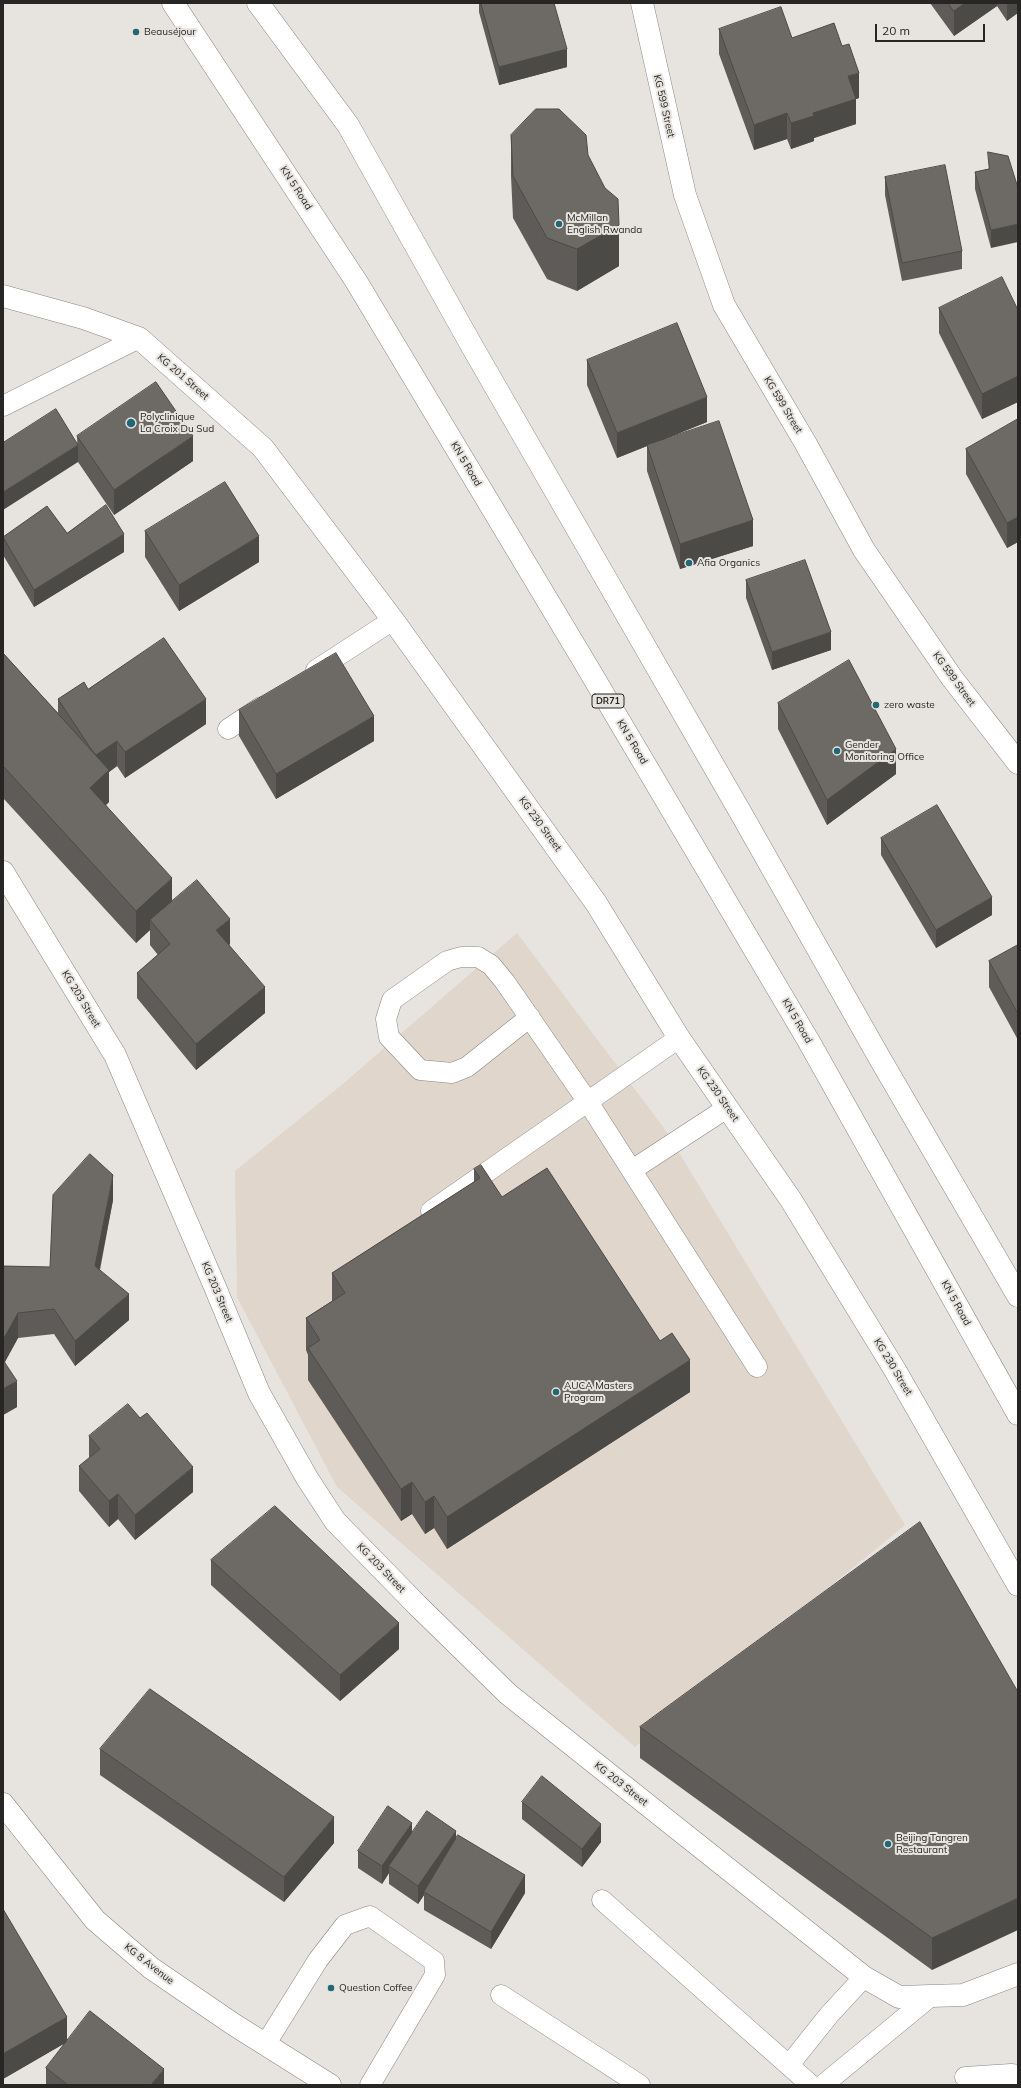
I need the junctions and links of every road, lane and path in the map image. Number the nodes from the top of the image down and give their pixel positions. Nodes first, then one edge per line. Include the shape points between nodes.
1 (173, 3) edge
2 (258, 3) edge
3 (642, 3) edge
4 (3, 296) edge
5 (139, 338) junction
6 (3, 406) edge
7 (393, 620) junction
8 (300, 681) edge
9 (274, 698) edge
10 (228, 729) dead end
11 (1018, 763) edge
12 (3, 872) edge
13 (530, 1017) junction
14 (679, 1038) junction
15 (588, 1102) junction
16 (727, 1108) junction
17 (632, 1170) junction
18 (414, 1222) edge
19 (1018, 1296) edge
20 (758, 1367) dead end
21 (1018, 1414) edge
22 (1018, 1585) edge
23 (3, 1804) edge
24 (602, 1900) dead end
25 (1018, 1974) edge
26 (864, 1977) junction
27 (502, 1995) dead end
28 (931, 1996) junction
29 (265, 2045) junction
30 (788, 2065) junction
31 (1018, 2075) edge
32 (966, 2077) dead end
33 (330, 2085) edge
34 (370, 2085) edge
35 (640, 2085) edge
36 (811, 2085) edge
37 (824, 2085) edge

1 - 21 street, KN 5 Road / DR71 via 356,281 582,658 808,1040
2 - 19 street via 348,125 473,348
3 - 11 street, KG 599 Street via 685,195 724,305 806,444 864,550 952,678
4 - 5 street, KG 201 Street via 83,318
5 - 6 lane
5 - 7 street, KG 201 Street via 263,448
7 - 8 lane
7 - 14 street, KG 230 Street via 596,903
9 - 10 lane
12 - 26 street, KG 203 Street via 115,1055 259,1393 307,1478 335,1521 417,1606 508,1694
13 - 13 lane via 491,965 478,957 461,957 448,961 392,1000 386,1019 389,1037 420,1070 452,1073 467,1067
13 - 15 lane
14 - 15 lane
14 - 16 street, KG 230 Street
15 - 17 lane
15 - 18 lane
16 - 17 lane
16 - 22 street, KG 230 Street via 791,1200 891,1363
17 - 20 lane
23 - 29 street, KG 8 Avenue via 96,1920 151,1968
24 - 30 lane
25 - 28 street, KG 203 Street via 963,1994
26 - 28 street, KG 203 Street via 899,1997
26 - 30 lane
27 - 35 lane
28 - 37 lane
29 - 33 street, KG 8 Avenue
29 - 34 lane via 318,1960 346,1925 370,1916 434,1961 435,1975
30 - 36 lane
31 - 32 lane

